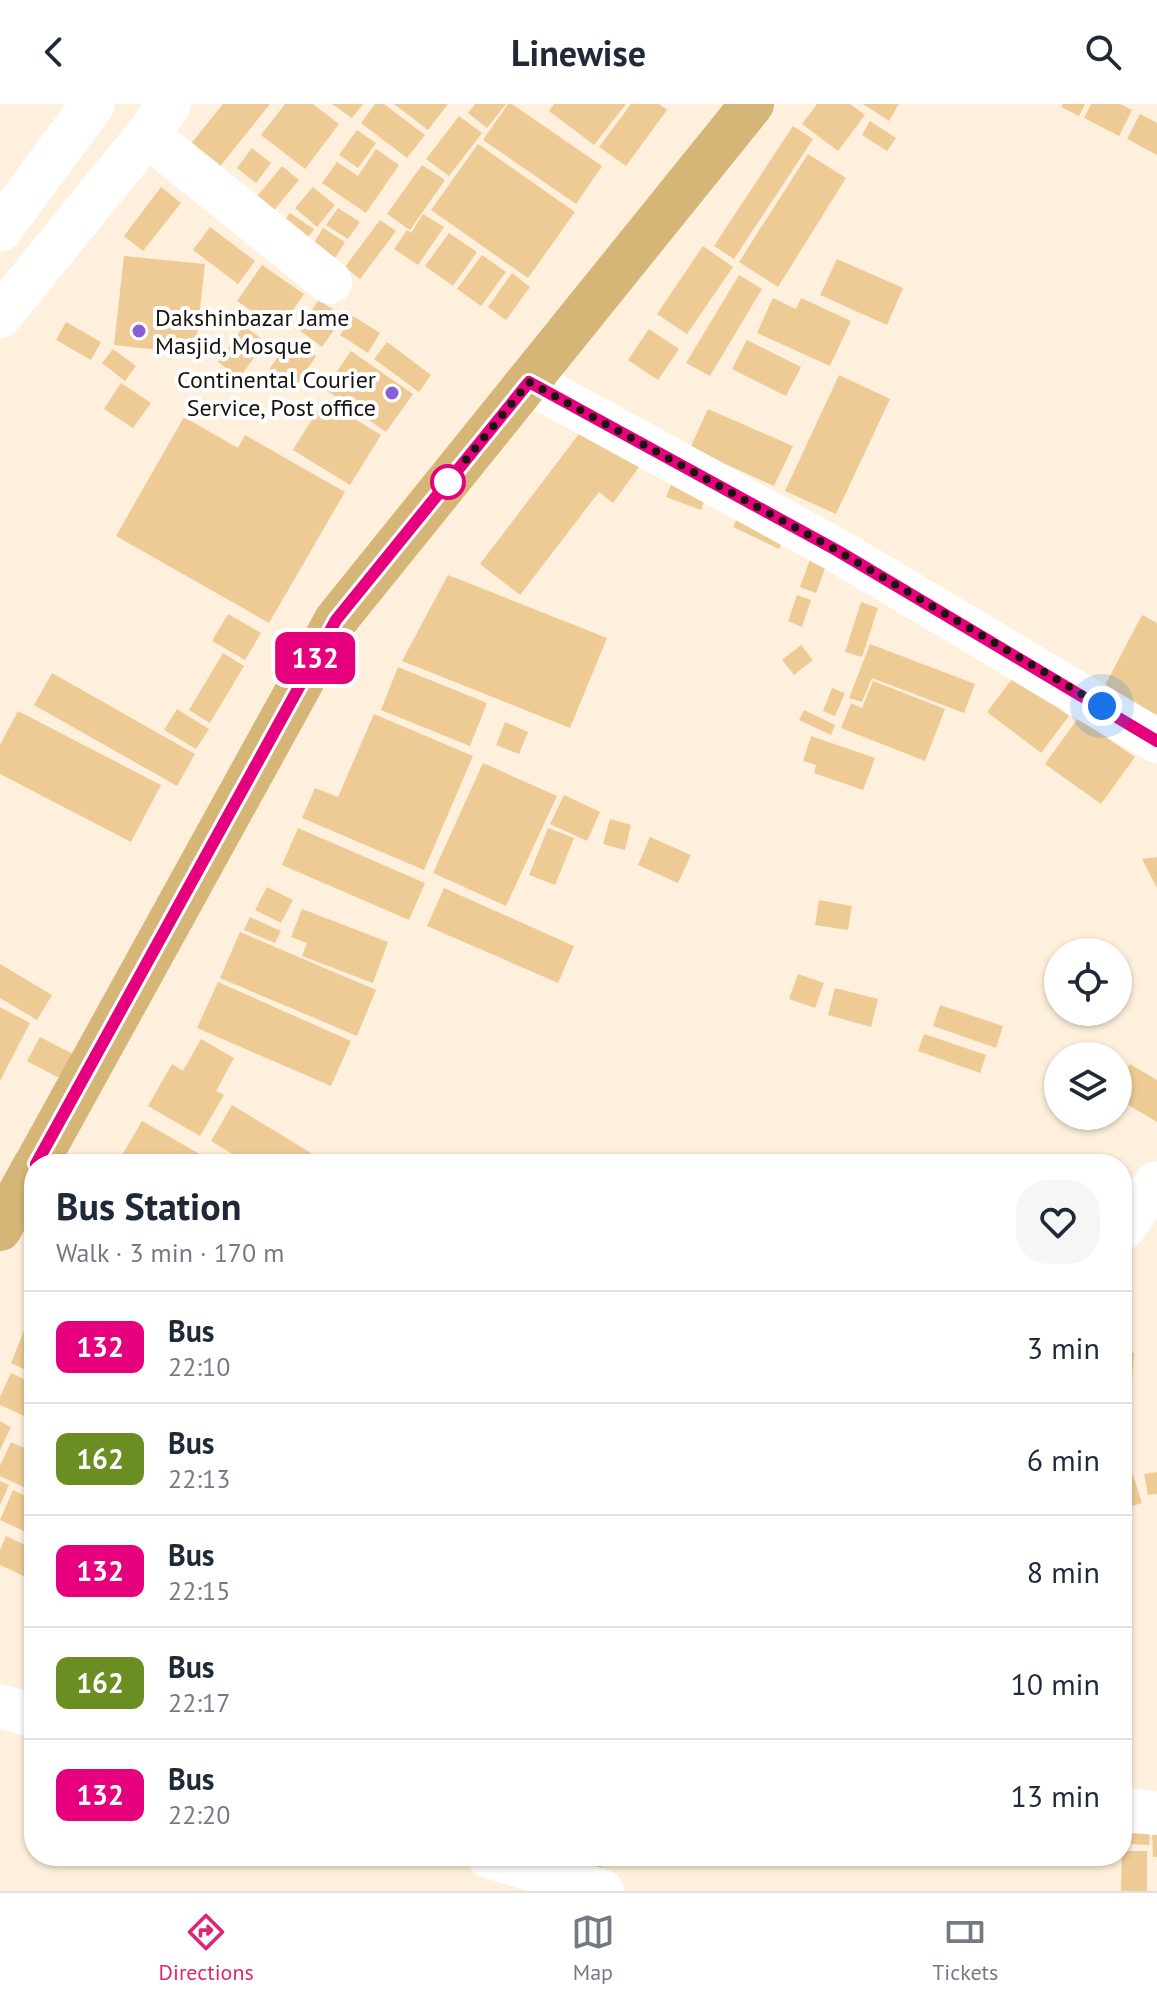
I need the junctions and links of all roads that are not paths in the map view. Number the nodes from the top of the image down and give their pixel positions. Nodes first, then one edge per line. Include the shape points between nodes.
1 (93, 104) edge
2 (752, 104) edge
3 (158, 120) edge
4 (0, 230) edge
5 (0, 243) edge
6 (38, 271) junction
7 (330, 282) dead end
8 (0, 316) edge
9 (529, 382) junction
10 (1157, 741) edge
11 (42, 1154) edge
12 (1157, 1183) edge
13 (24, 1186) edge
14 (1132, 1216) edge
15 (0, 1229) edge
16 (0, 1706) edge
17 (24, 1713) edge
18 (1132, 1811) edge
19 (1157, 1813) edge
20 (521, 1866) edge
21 (602, 1891) edge

1 - 4 street
2 - 9 main road
3 - 6 street
3 - 7 street
5 - 6 street
6 - 8 street
9 - 10 street via 838,551
9 - 11 main road via 336,620
12 - 14 street
13 - 15 main road
16 - 17 street
18 - 19 street
20 - 21 street

